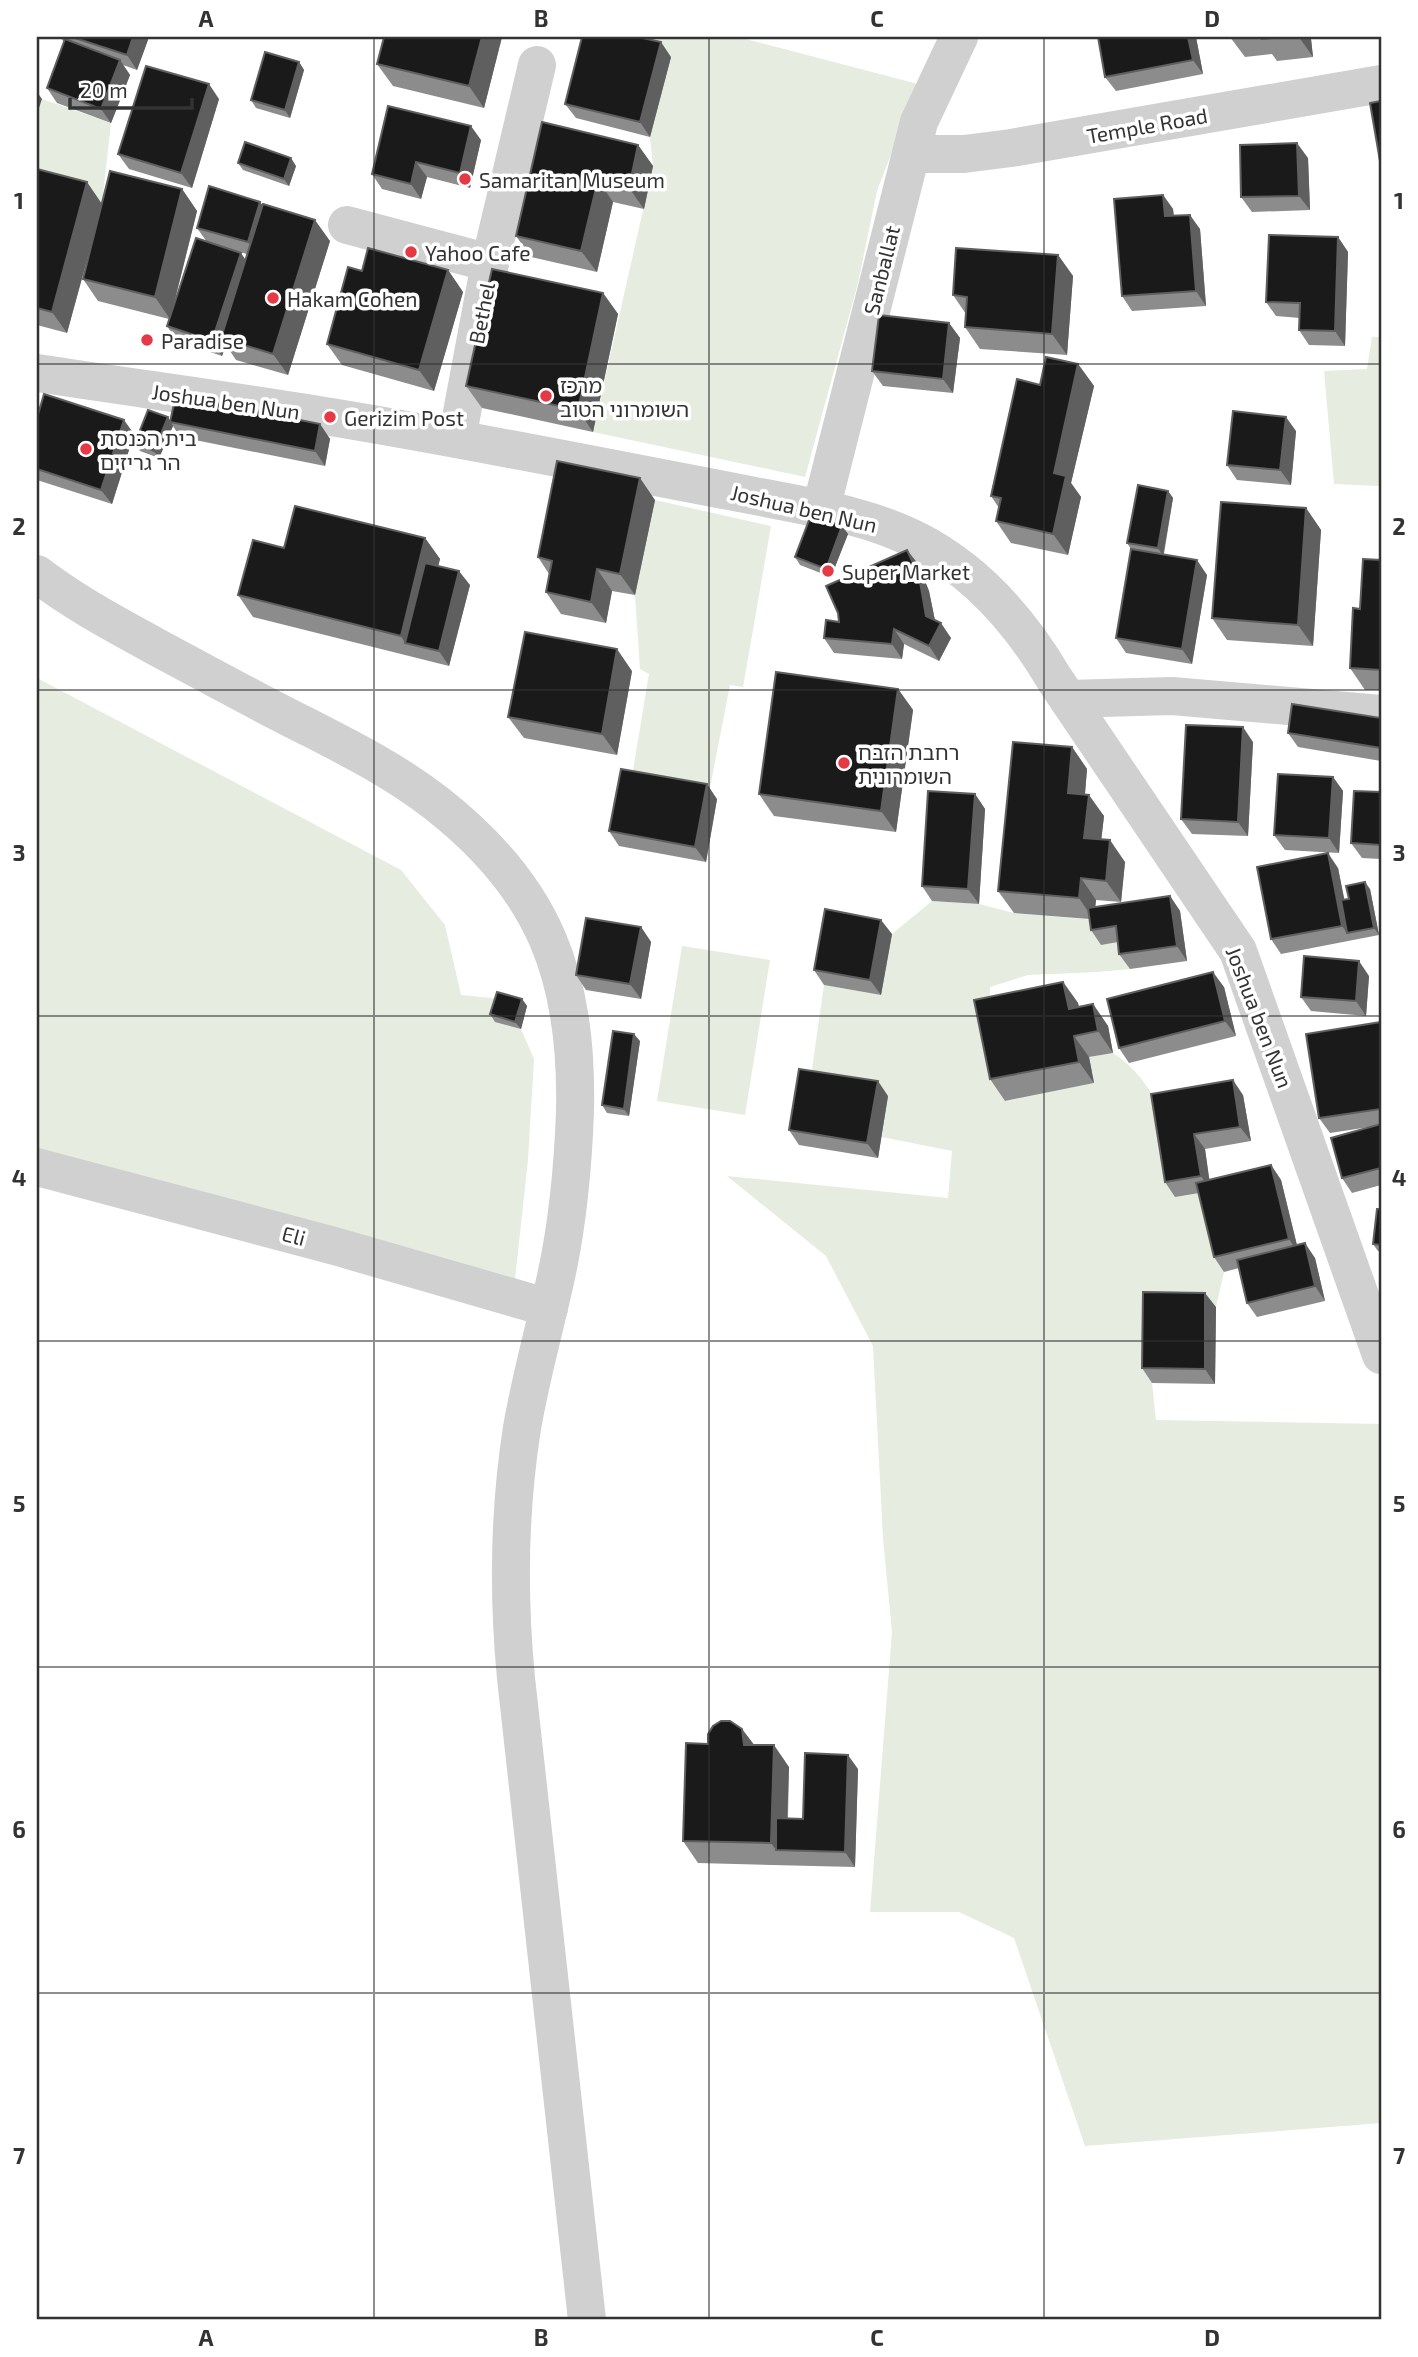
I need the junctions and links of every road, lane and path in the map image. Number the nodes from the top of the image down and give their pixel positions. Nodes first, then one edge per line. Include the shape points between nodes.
1 (959, 37) edge
2 (537, 65) dead end
3 (1381, 84) edge
4 (911, 155) junction
5 (347, 225) dead end
6 (490, 262) junction
7 (37, 373) edge
8 (457, 439) junction
9 (821, 509) junction
10 (37, 574) edge
11 (1068, 699) junction
12 (1381, 714) edge
13 (37, 1167) edge
14 (549, 1308) junction
15 (1381, 1355) edge
16 (587, 2320) edge

1 - 4 street, Sanballat via 919,122
2 - 6 street, Bethel
3 - 4 street, Temple Road via 1011,148
4 - 9 street, Sanballat
5 - 6 street
6 - 8 street, Bethel
7 - 8 street, Joshua ben Nun
8 - 9 street, Joshua ben Nun
9 - 11 street, Joshua ben Nun via 883,525 953,562 1011,615
10 - 14 street via 119,626 393,773 481,841 521,890 560,971 575,1054 572,1167
11 - 12 street via 1172,696
11 - 15 street, Joshua ben Nun via 1238,951
13 - 14 street, Eli
14 - 16 street via 518,1460 511,1616

